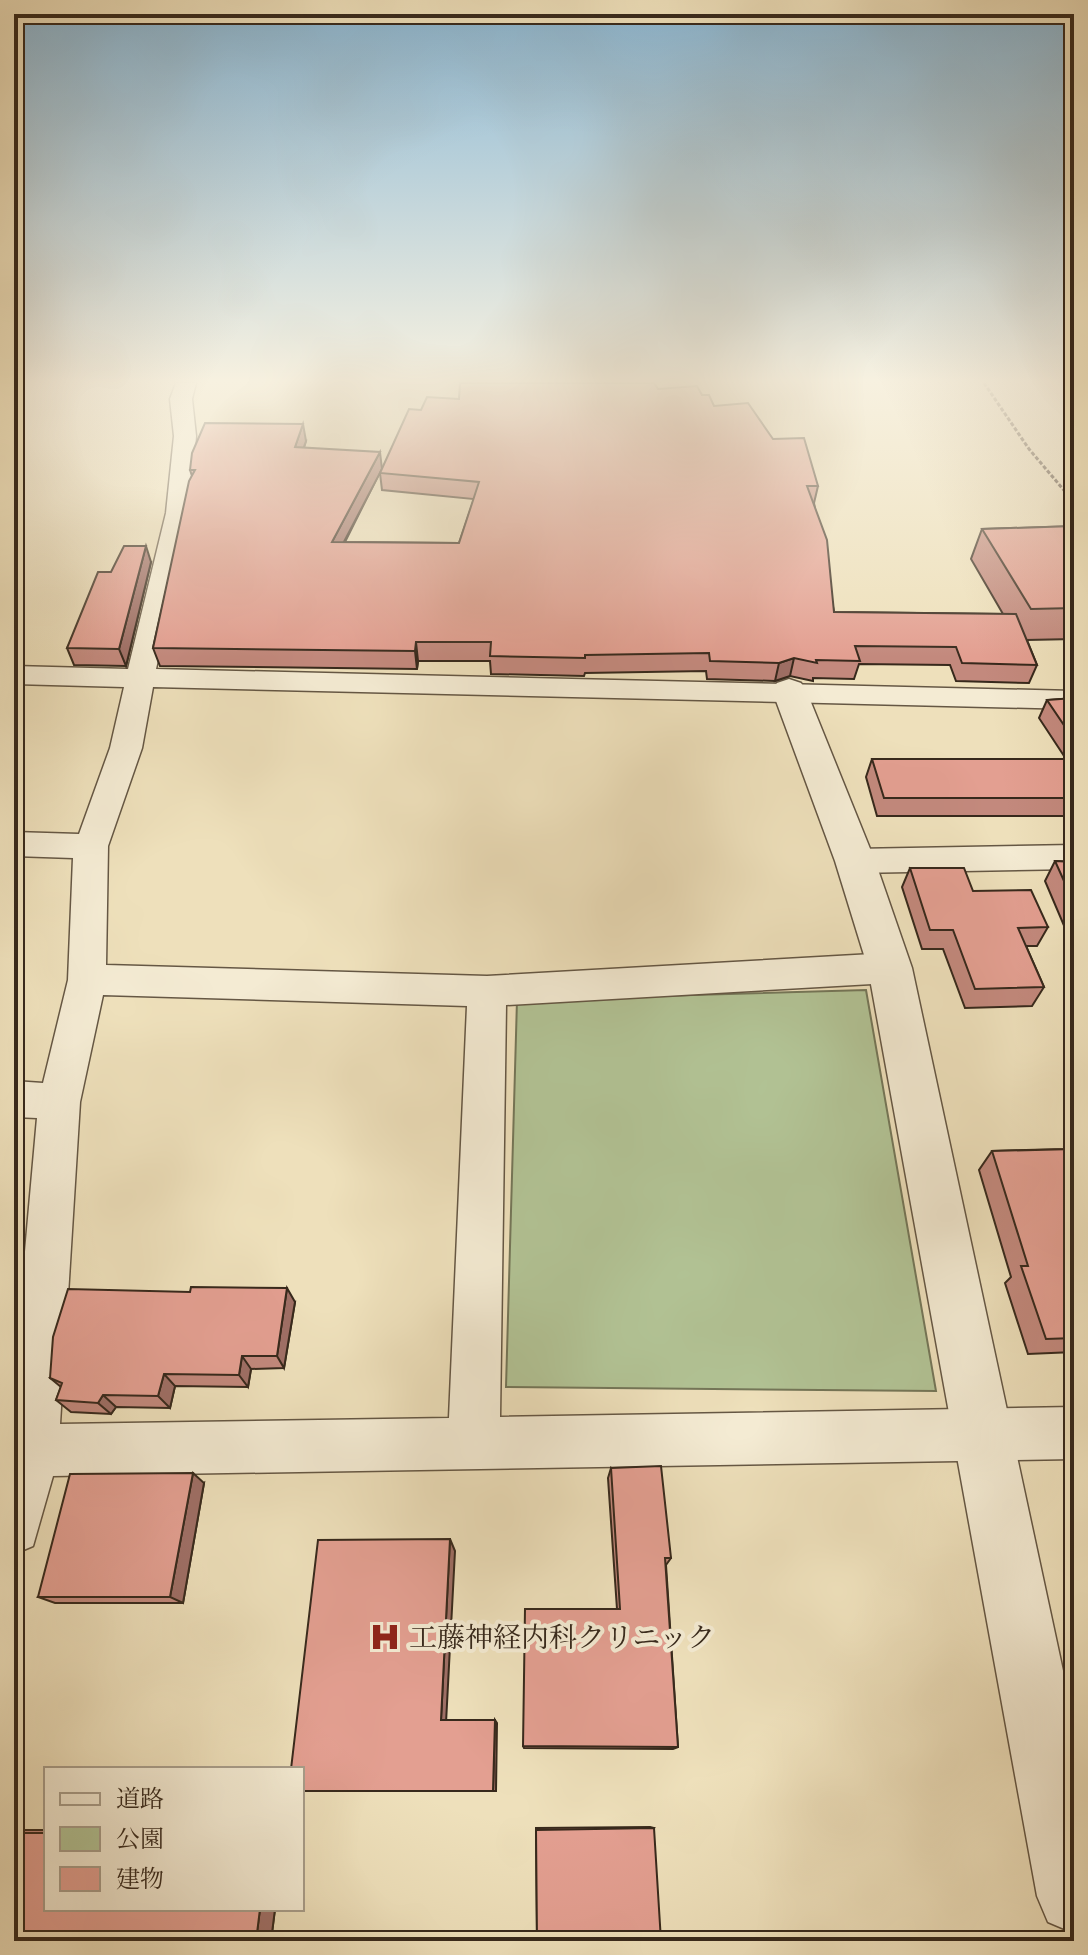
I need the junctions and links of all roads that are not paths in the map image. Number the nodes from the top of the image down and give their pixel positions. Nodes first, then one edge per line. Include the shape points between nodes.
1 (182, 474) edge
2 (14, 675) edge
3 (143, 678) junction
4 (789, 690) junction
5 (1074, 700) edge
6 (14, 844) edge
7 (91, 846) junction
8 (1074, 857) edge
9 (855, 861) junction
10 (890, 968) junction
11 (87, 980) junction
12 (487, 991) junction
13 (36, 1100) edge
14 (982, 1433) junction
15 (1074, 1433) edge
16 (474, 1442) junction
17 (24, 1451) edge
18 (14, 1527) edge
19 (1074, 1896) edge

1 - 3 street
2 - 3 street
3 - 4 street
3 - 7 street via 126,748
4 - 5 street
4 - 9 street
6 - 7 street
7 - 11 street
8 - 9 street
9 - 10 street
10 - 12 street
10 - 14 street
11 - 12 street
11 - 13 street
12 - 16 street
13 - 17 street
14 - 15 street
14 - 16 street
14 - 19 street
16 - 17 street
17 - 18 street

